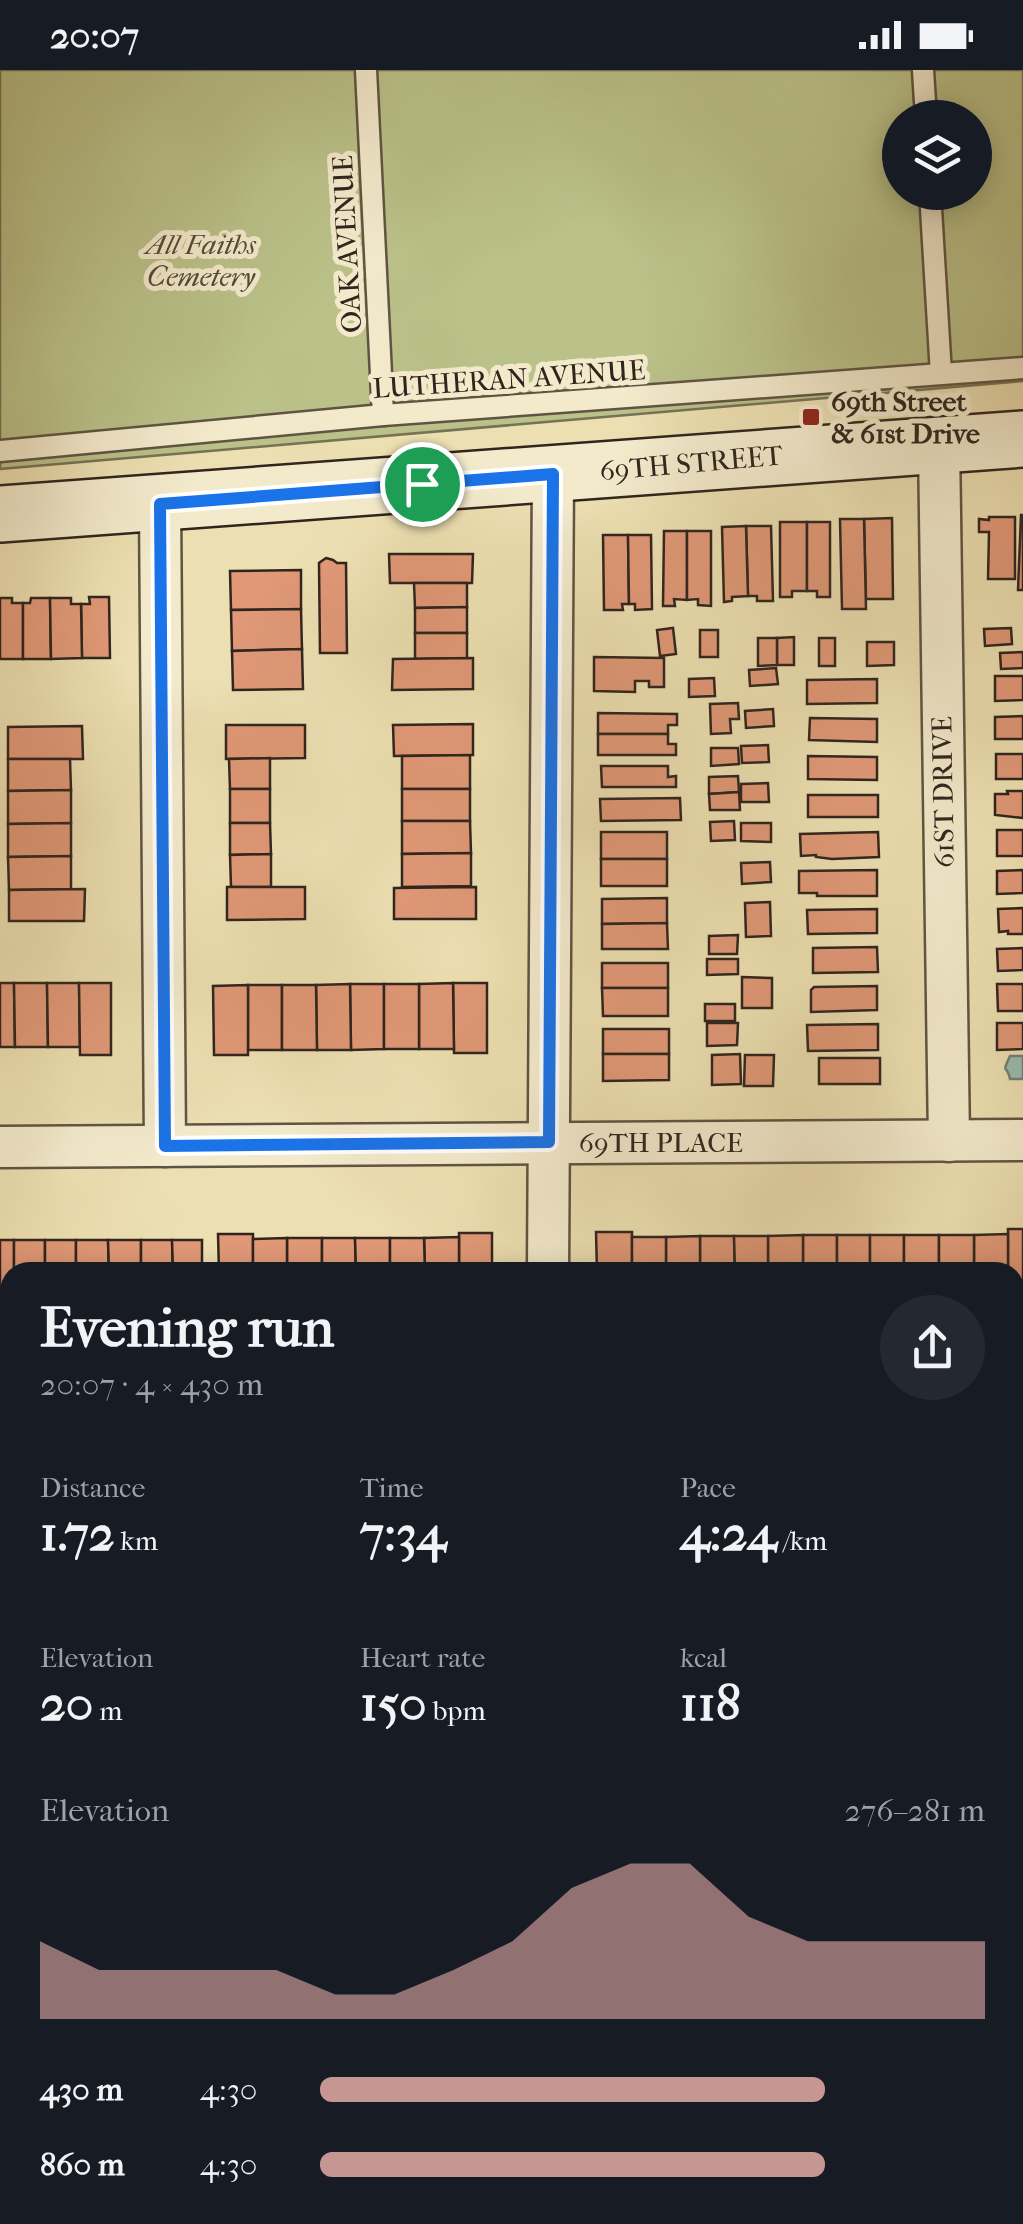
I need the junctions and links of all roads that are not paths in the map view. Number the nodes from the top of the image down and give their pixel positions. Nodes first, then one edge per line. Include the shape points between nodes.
1 (366, 70) edge
2 (923, 70) edge
3 (925, 100) edge
4 (931, 210) edge
5 (1023, 368) edge
6 (940, 374) junction
7 (383, 415) junction
8 (1023, 438) edge
9 (939, 444) junction
10 (0, 451) edge
11 (553, 474) junction
12 (160, 504) junction
13 (0, 514) edge
14 (1023, 1140) edge
15 (949, 1141) junction
16 (549, 1142) junction
17 (0, 1146) edge
18 (165, 1146) junction
19 (548, 1262) edge

1 - 7 lane, OAK AVENUE
2 - 3 lane
4 - 6 lane
5 - 6 lane, LUTHERAN AVENUE
6 - 7 lane, LUTHERAN AVENUE
7 - 10 lane, LUTHERAN AVENUE
8 - 9 main road, 69TH STREET
9 - 11 main road, 69TH STREET
9 - 15 street, 61ST DRIVE
11 - 12 main road, 69TH STREET
11 - 16 street
12 - 13 main road, 69TH STREET
12 - 18 street
14 - 15 street, 69TH PLACE
15 - 16 street, 69TH PLACE
16 - 18 street, 69TH PLACE
16 - 19 street
17 - 18 street, 69TH PLACE

